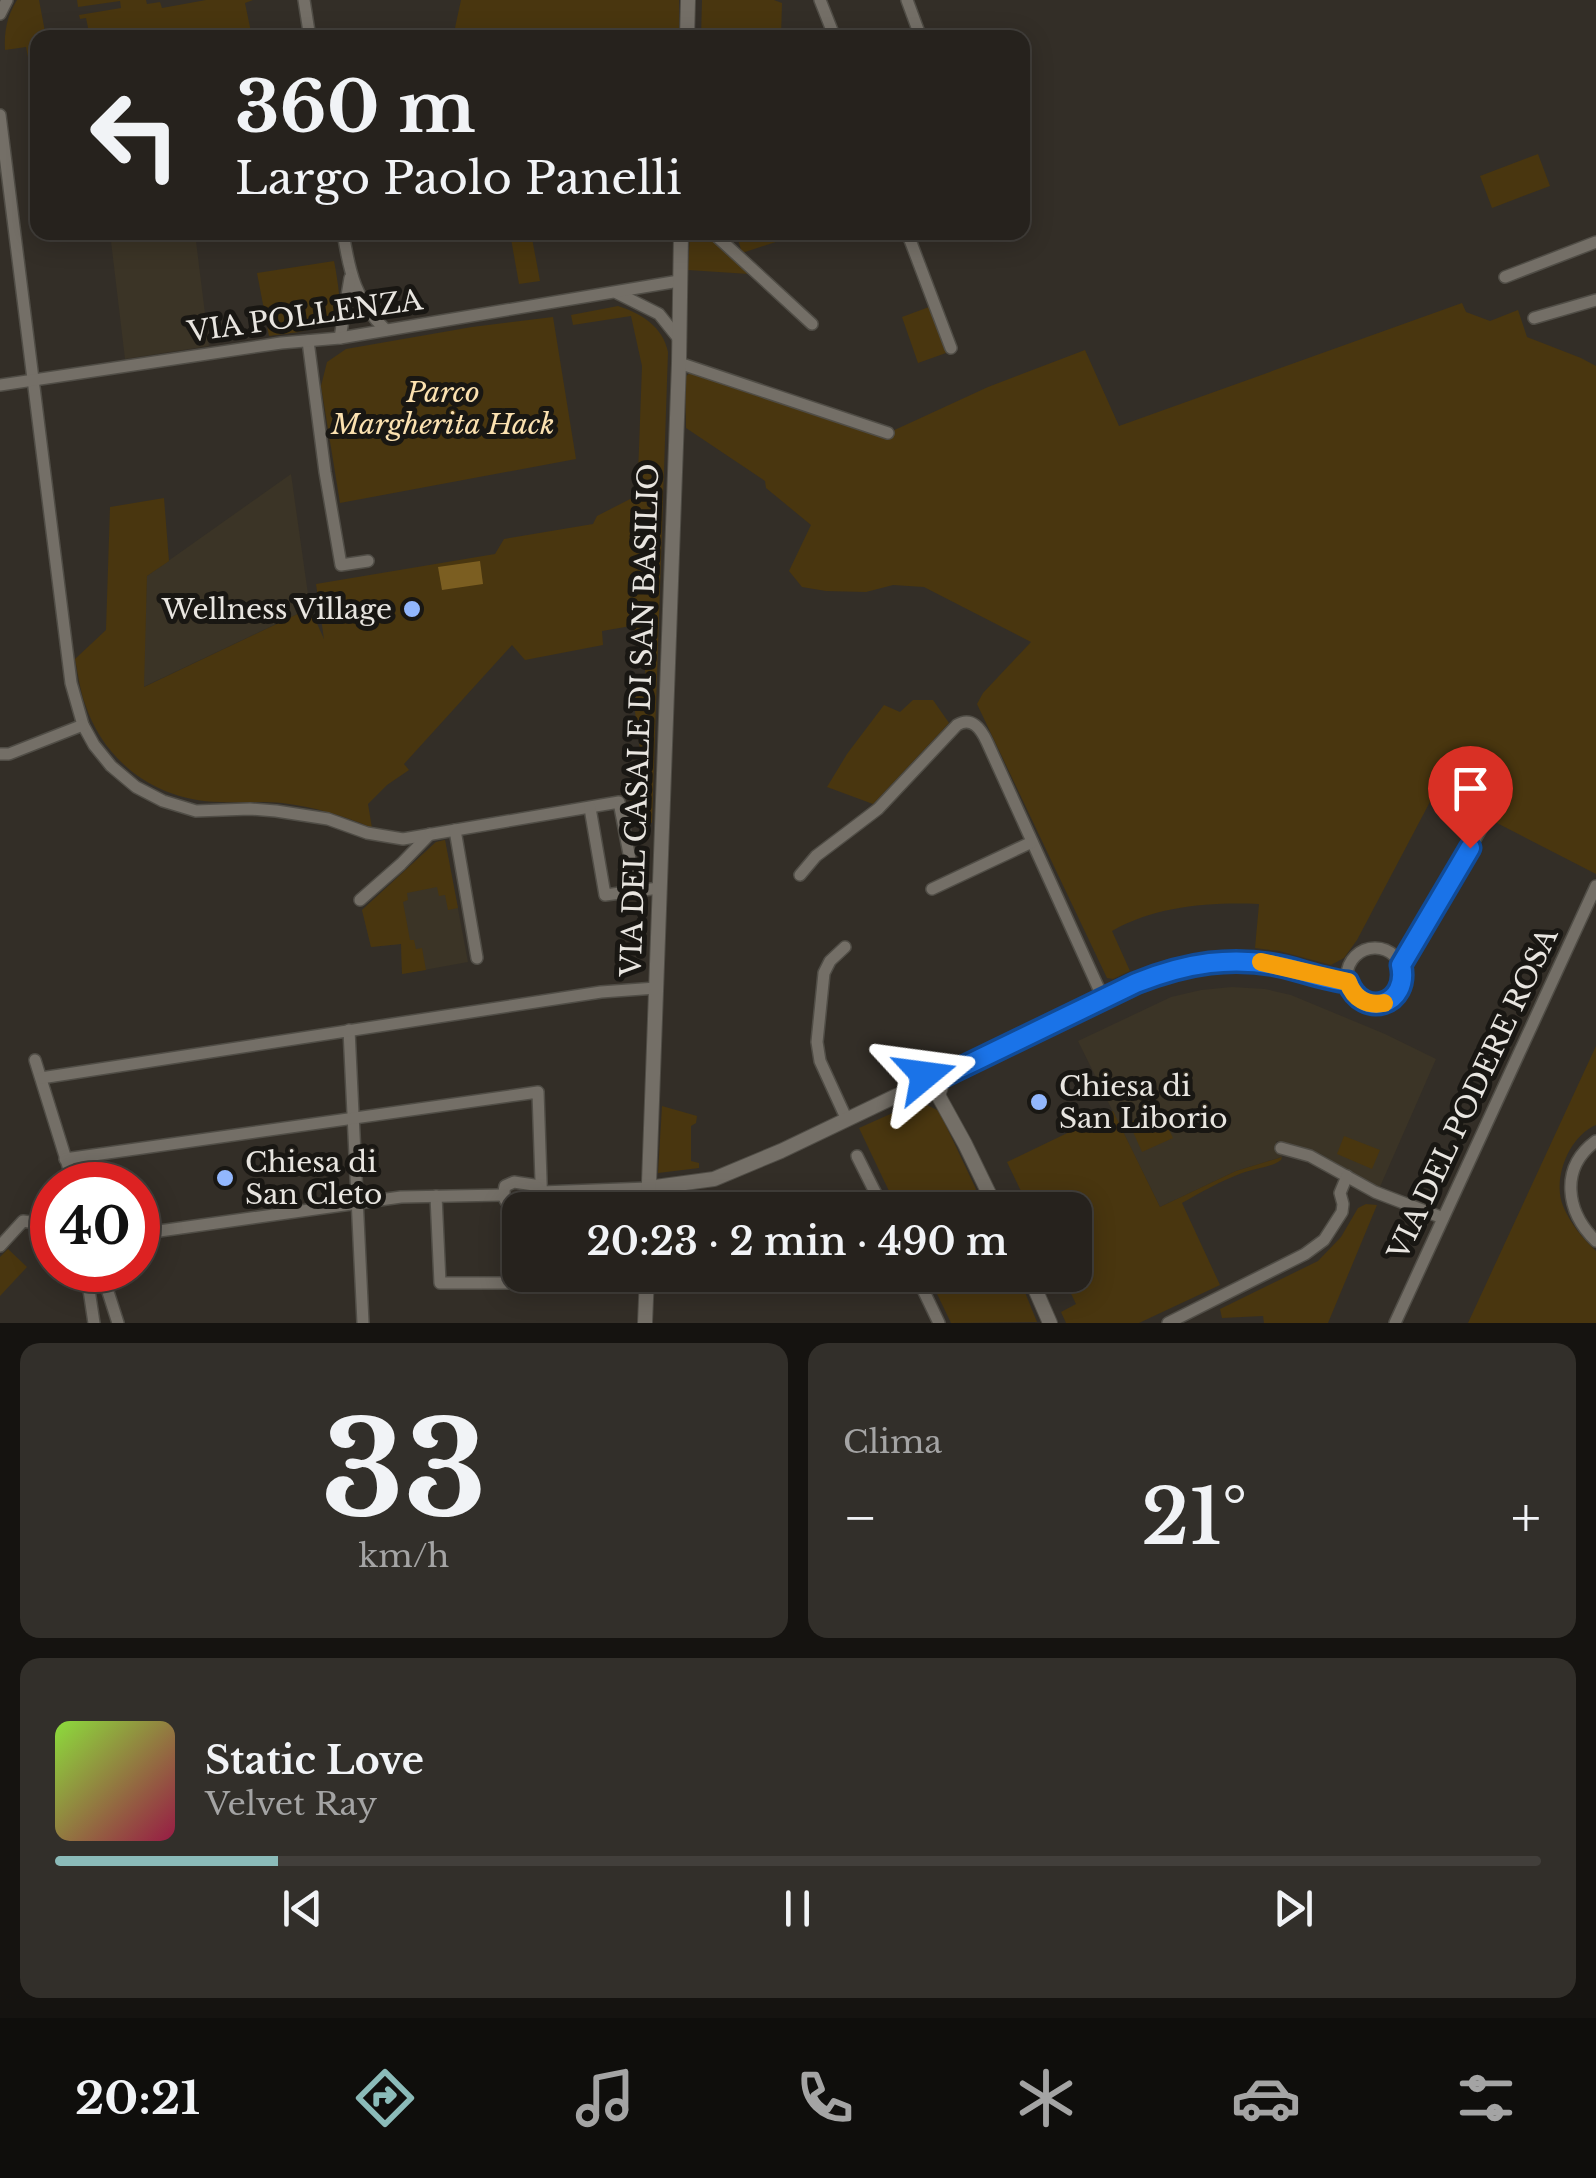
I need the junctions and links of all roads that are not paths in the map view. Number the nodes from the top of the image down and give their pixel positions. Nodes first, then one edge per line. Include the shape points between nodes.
1 (7, 0) edge
2 (304, 0) edge
3 (688, 0) edge
4 (820, 0) edge
5 (907, 0) edge
6 (0, 14) edge
7 (309, 30) edge
8 (687, 30) edge
9 (832, 30) edge
10 (918, 30) edge
11 (1, 124) edge
12 (344, 240) edge
13 (681, 240) edge
14 (721, 240) edge
15 (910, 240) edge
16 (1596, 242) edge
17 (350, 275) junction
18 (1505, 277) dead end
19 (680, 281) junction
20 (617, 292) junction
21 (1596, 300) edge
22 (1534, 318) dead end
23 (812, 324) dead end
24 (386, 330) junction
25 (340, 338) junction
26 (679, 339) junction
27 (308, 341) junction
28 (951, 348) dead end
29 (679, 363) junction
30 (32, 381) junction
31 (0, 386) edge
32 (888, 432) dead end
33 (368, 561) dead end
34 (83, 726) junction
35 (0, 754) edge
36 (590, 808) junction
37 (1488, 819) dead end
38 (455, 830) junction
39 (430, 834) junction
40 (1032, 842) junction
41 (800, 875) dead end
42 (1596, 886) edge
43 (659, 888) junction
44 (932, 888) dead end
45 (636, 890) junction
46 (360, 900) dead end
47 (846, 947) dead end
48 (477, 958) dead end
49 (1401, 965) junction
50 (1348, 982) junction
51 (656, 988) junction
52 (1103, 998) junction
53 (349, 1030) junction
54 (35, 1060) dead end
55 (41, 1078) junction
56 (940, 1078) junction
57 (920, 1088) junction
58 (938, 1095) junction
59 (354, 1118) junction
60 (847, 1120) junction
61 (1596, 1141) edge
62 (1282, 1148) dead end
63 (857, 1156) dead end
64 (65, 1158) junction
65 (66, 1162) edge
66 (1347, 1176) junction
67 (648, 1188) junction
68 (504, 1192) edge
69 (542, 1192) junction
70 (648, 1192) edge
71 (875, 1192) edge
72 (986, 1192) edge
73 (502, 1195) edge
74 (436, 1196) junction
75 (358, 1202) junction
76 (1443, 1218) junction
77 (30, 1221) edge
78 (160, 1231) edge
79 (1596, 1241) edge
80 (0, 1246) edge
81 (502, 1281) edge
82 (89, 1292) edge
83 (109, 1292) edge
84 (646, 1292) edge
85 (924, 1292) edge
86 (1036, 1292) edge
87 (94, 1323) edge
88 (118, 1323) edge
89 (363, 1323) edge
90 (645, 1323) edge
91 (939, 1323) edge
92 (1050, 1323) edge
93 (1168, 1323) edge
94 (1395, 1323) edge

1 - 6 street
2 - 7 street
3 - 8 street
4 - 9 street
5 - 10 street
11 - 30 street
12 - 17 street
13 - 19 street, VIA DEL CASALE DI SAN BASILIO
14 - 23 street
15 - 28 street
16 - 18 street
17 - 24 street via 363,305
17 - 25 street
19 - 20 street, VIA POLLENZA
19 - 26 street, VIA DEL CASALE DI SAN BASILIO
20 - 24 street, VIA POLLENZA
20 - 26 street via 659,314
21 - 22 street
24 - 25 street, VIA POLLENZA
25 - 27 street, VIA POLLENZA
26 - 29 street, VIA DEL CASALE DI SAN BASILIO
27 - 30 street, VIA POLLENZA
27 - 33 street via 341,565
29 - 32 street
29 - 43 street, VIA DEL CASALE DI SAN BASILIO
30 - 31 street, VIA POLLENZA
30 - 34 street via 70,683
34 - 35 street
34 - 39 street via 111,766 176,806 293,814 392,838
36 - 38 street
36 - 45 street via 619,802
36 - 45 street via 605,895
37 - 49 street
38 - 39 street
38 - 48 street
39 - 46 street
40 - 41 street via 982,734 963,722 878,810
40 - 44 street
40 - 52 street
42 - 76 street, VIA DEL PODERE ROSA
43 - 45 street
43 - 51 street, VIA DEL CASALE DI SAN BASILIO
47 - 60 street via 824,973 817,1047
49 - 50 street via 1380,948 1362,951 1350,964
49 - 50 street via 1402,984 1384,1003 1358,998
50 - 52 street via 1261,962 1216,961 1164,972
51 - 53 street
51 - 67 street, VIA DEL CASALE DI SAN BASILIO
52 - 56 street
53 - 55 street
53 - 59 street
54 - 55 street
55 - 64 street
56 - 57 street via 925,1075
56 - 58 street
57 - 58 street
57 - 60 street
58 - 72 street
59 - 64 street
59 - 69 street via 538,1092
59 - 75 street
60 - 67 street via 714,1179
61 - 79 street via 1578,1160 1570,1184 1575,1213
62 - 66 street
63 - 71 street
64 - 65 street
66 - 76 street
66 - 93 street via 1342,1212 1324,1240
67 - 69 street
67 - 70 street, VIA DEL CASALE DI SAN BASILIO
68 - 69 street via 514,1182
73 - 74 street
74 - 75 street
74 - 81 street via 440,1283
75 - 78 street
75 - 89 street
76 - 94 street, VIA DEL PODERE ROSA
77 - 80 street
82 - 87 street
83 - 88 street
84 - 90 street
85 - 91 street
86 - 92 street

